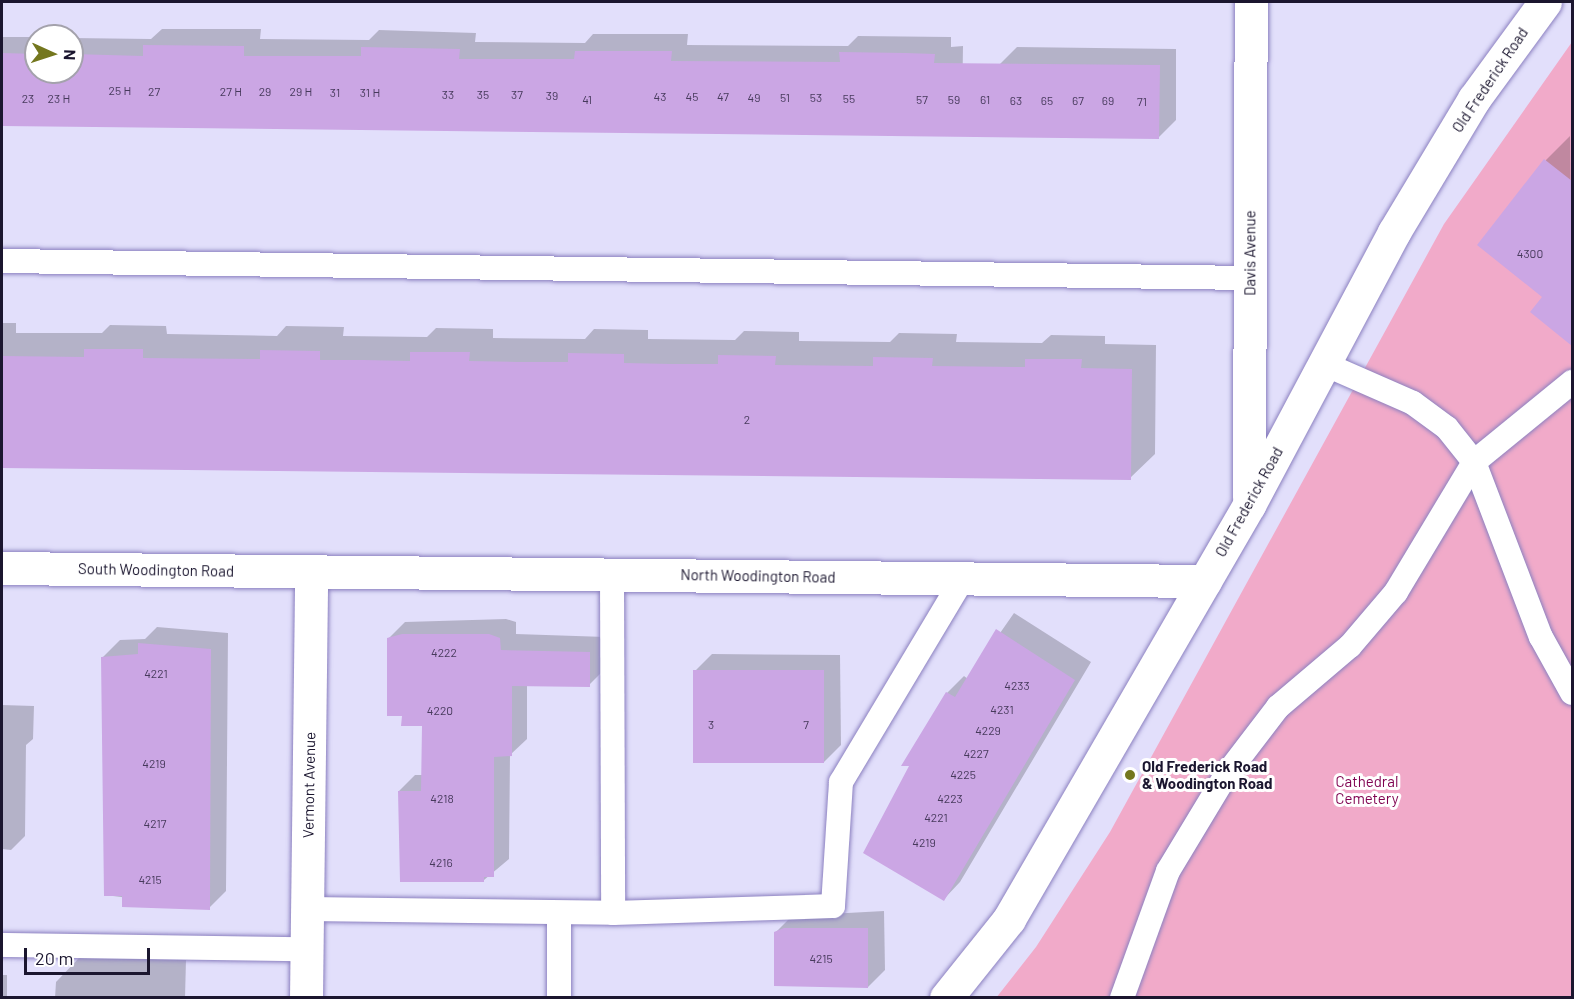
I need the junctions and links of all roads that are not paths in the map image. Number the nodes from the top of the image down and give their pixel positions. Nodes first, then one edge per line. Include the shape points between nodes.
1 (1251, 2) edge
2 (1545, 2) edge
3 (2, 261) edge
4 (1250, 278) junction
5 (1322, 363) junction
6 (1572, 382) edge
7 (1474, 462) junction
8 (1249, 505) junction
9 (2, 568) edge
10 (312, 572) junction
11 (612, 575) junction
12 (963, 579) junction
13 (1205, 581) junction
14 (1572, 693) edge
15 (307, 909) junction
16 (559, 913) junction
17 (613, 913) junction
18 (2, 945) edge
19 (306, 949) junction
20 (306, 998) edge
21 (559, 998) edge
22 (946, 998) edge
23 (1122, 998) edge

1 - 4 street, Davis Avenue
2 - 5 street, Old Frederick Road via 1474,99
3 - 4 lane
4 - 8 street, Davis Avenue
5 - 7 lane via 1413,403 1448,428
5 - 8 street, Old Frederick Road
6 - 7 lane
7 - 14 lane via 1541,637
7 - 23 lane via 1396,592 1350,646 1278,707 1226,775 1168,871
8 - 13 street, Old Frederick Road
9 - 10 street, South Woodington Road
10 - 11 street, North Woodington Road
10 - 15 street, Vermont Avenue
11 - 12 street, North Woodington Road
11 - 17 lane
12 - 13 street, North Woodington Road
12 - 17 lane via 841,782 832,906
13 - 22 street, Old Frederick Road via 1009,919
15 - 16 lane
15 - 19 street, Vermont Avenue
16 - 17 lane
16 - 21 lane
18 - 19 lane
19 - 20 street, Vermont Avenue

